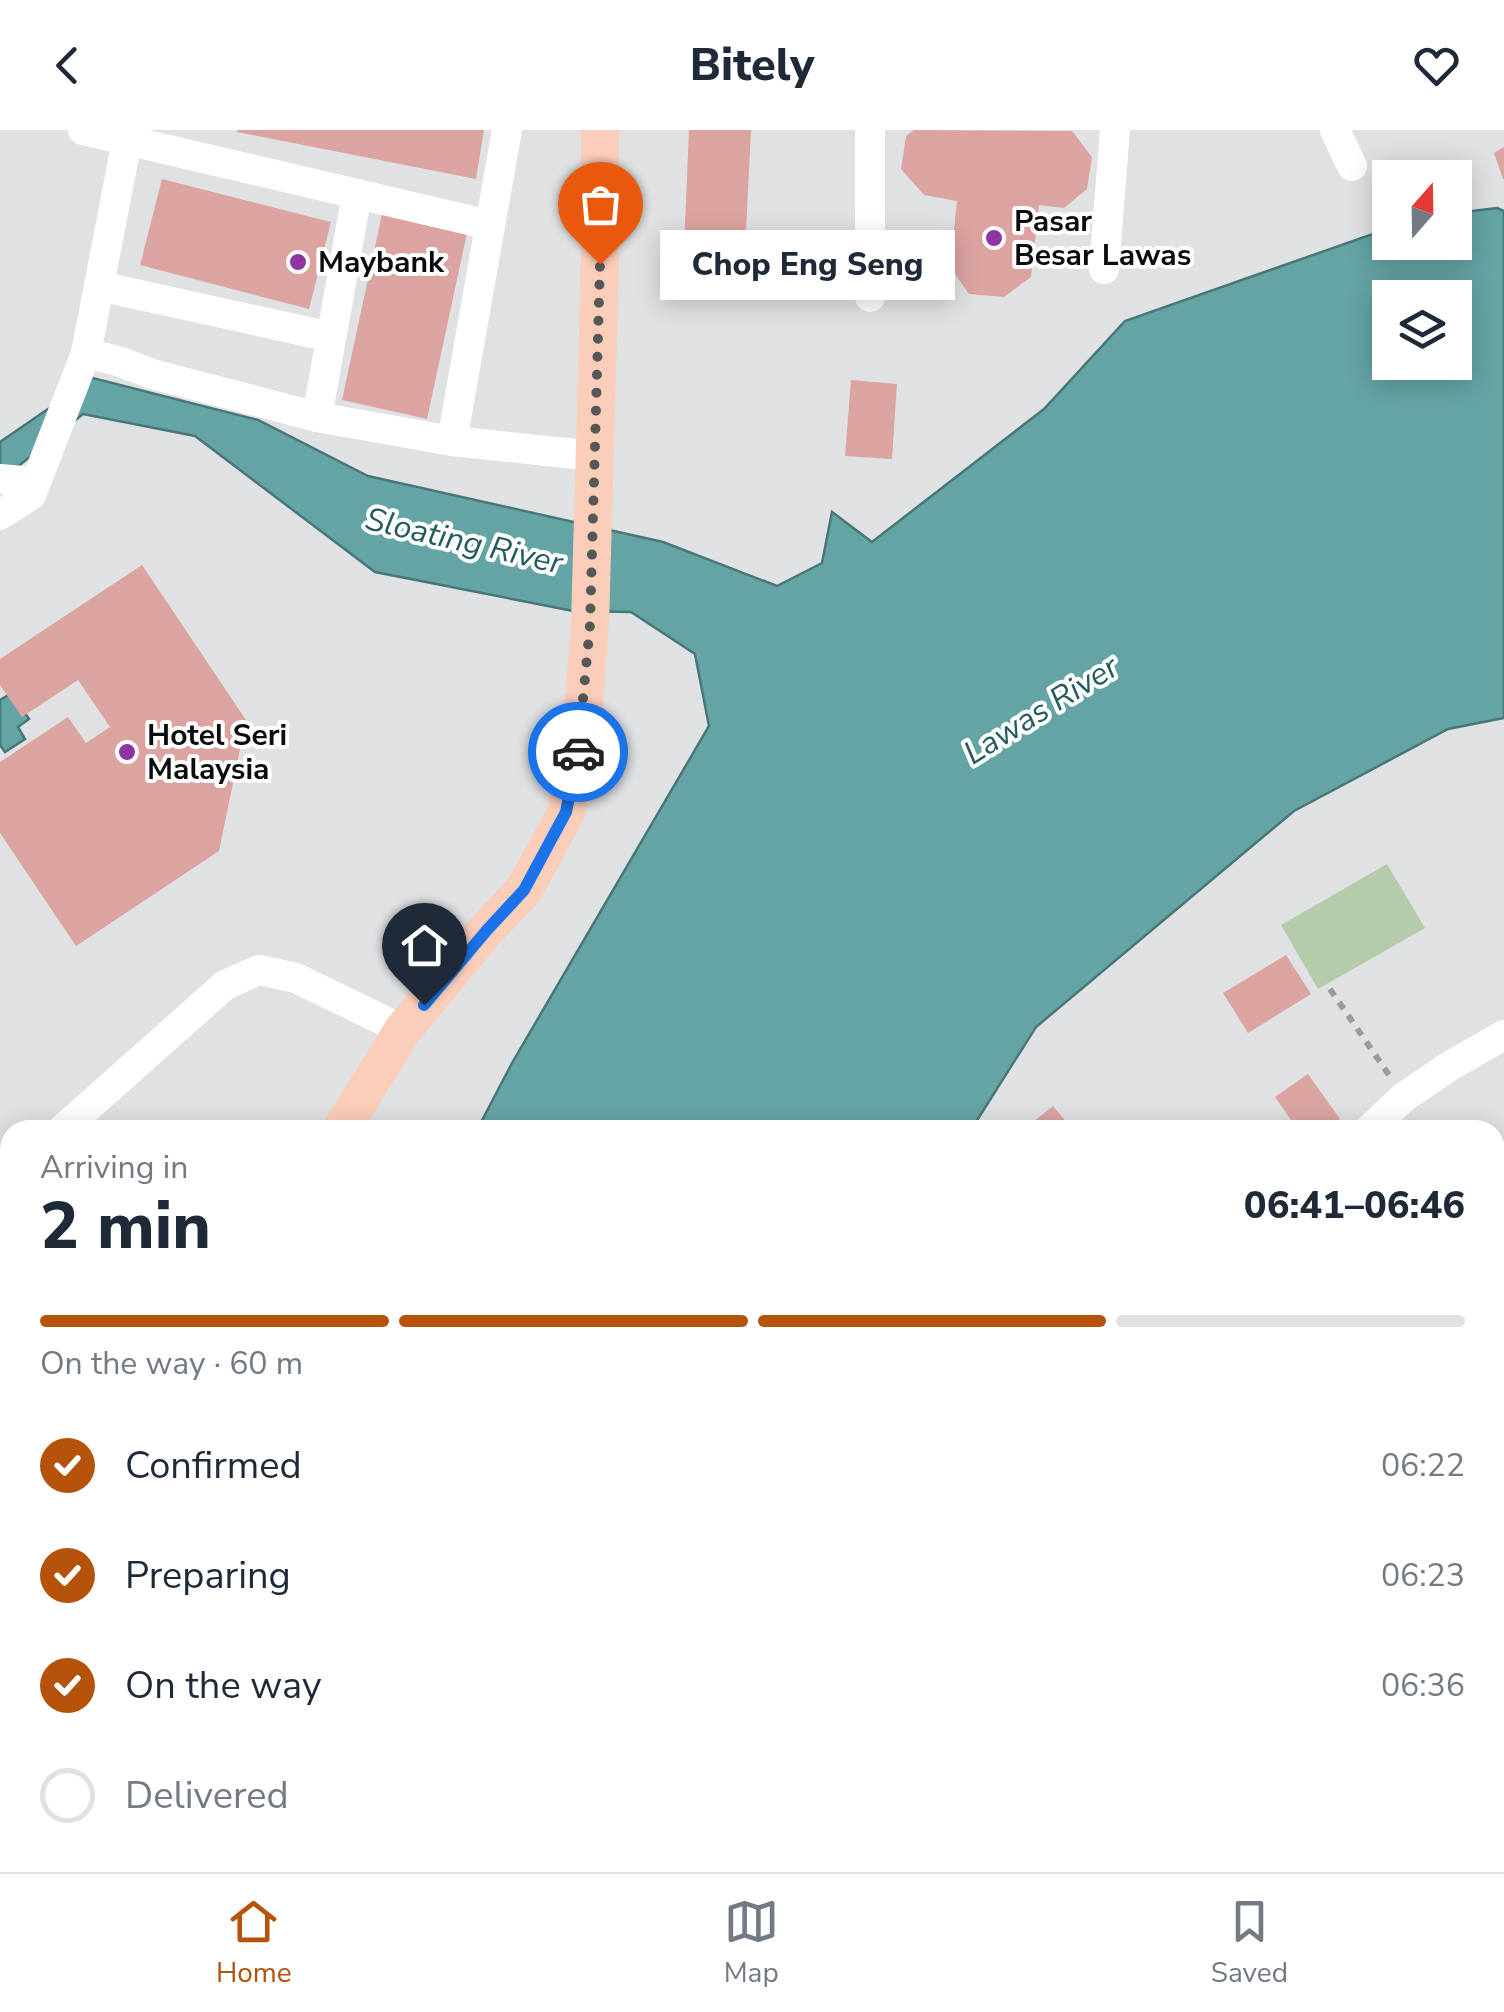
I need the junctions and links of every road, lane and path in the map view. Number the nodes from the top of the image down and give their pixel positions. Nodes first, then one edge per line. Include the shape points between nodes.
1 (83, 130) edge
2 (507, 130) edge
3 (600, 130) edge
4 (870, 130) edge
5 (1115, 130) edge
6 (1336, 130) edge
7 (128, 135) edge
8 (1352, 166) dead end
9 (356, 194) junction
10 (490, 224) junction
11 (1104, 269) dead end
12 (99, 286) junction
13 (870, 297) dead end
14 (332, 336) junction
15 (85, 355) junction
16 (318, 416) junction
17 (452, 441) junction
18 (595, 456) junction
19 (0, 479) edge
20 (36, 481) junction
21 (0, 515) edge
22 (1330, 989) dead end
23 (403, 1030) junction
24 (1504, 1035) edge
25 (1404, 1098) junction
26 (73, 1120) edge
27 (347, 1120) edge
28 (1380, 1120) edge

1 - 7 street
2 - 10 street
3 - 18 main road
4 - 13 street
5 - 11 street
6 - 8 street
7 - 9 street
7 - 12 street
9 - 10 street
9 - 14 street
10 - 17 street
12 - 14 street
12 - 15 street
14 - 16 street
15 - 16 street
15 - 20 street
16 - 17 street
17 - 18 street
18 - 23 main road via 581,739 566,812 524,890
19 - 20 street
20 - 21 street via 31,495
22 - 25 path
23 - 26 street via 296,978 259,970 225,985
23 - 27 main road
24 - 25 street
25 - 28 street

